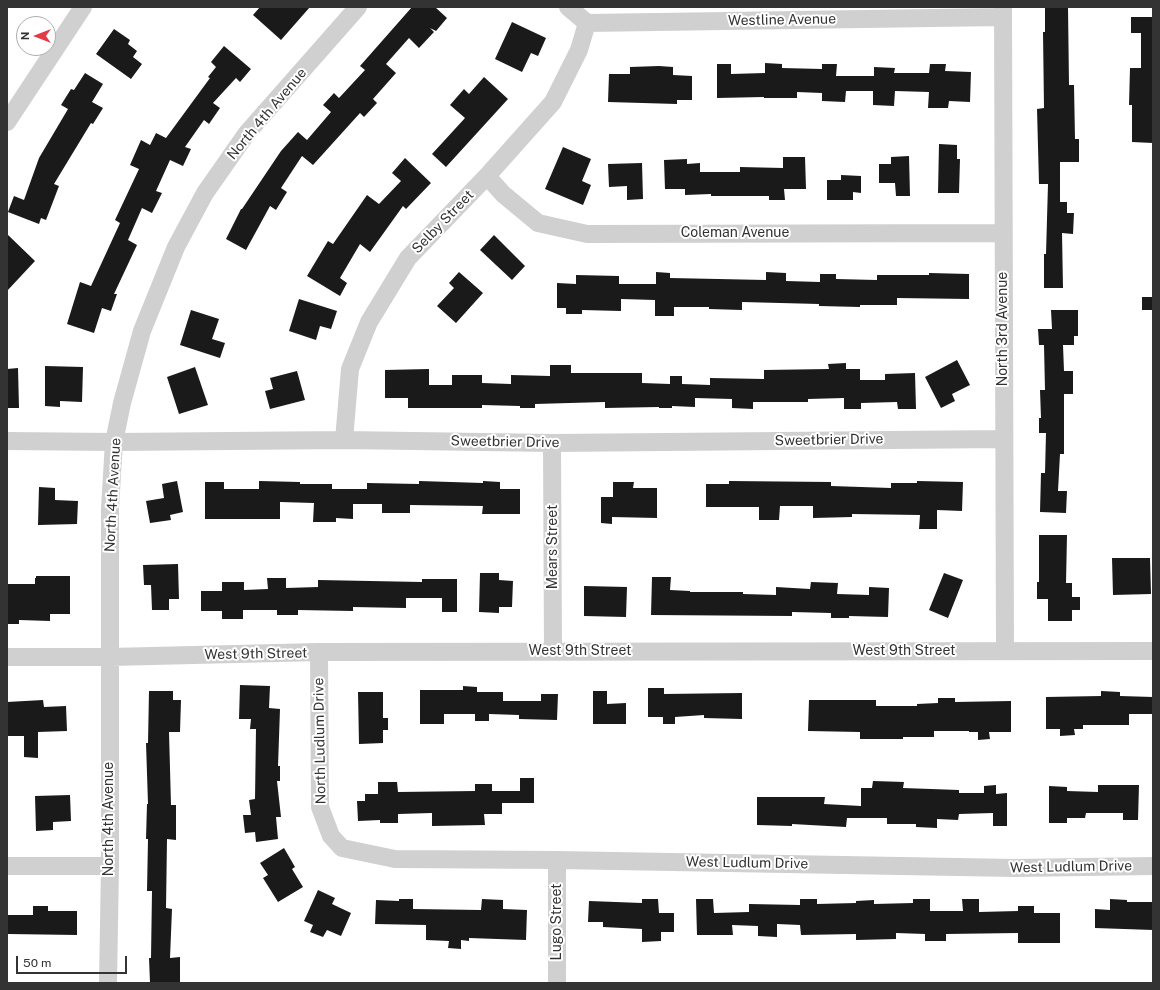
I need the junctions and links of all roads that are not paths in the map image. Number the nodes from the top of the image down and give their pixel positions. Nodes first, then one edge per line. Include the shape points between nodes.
1 (82, 7) edge
2 (358, 7) edge
3 (568, 7) edge
4 (1003, 12) edge
5 (587, 23) junction
6 (7, 122) edge
7 (487, 176) junction
8 (1003, 233) junction
9 (1004, 439) junction
10 (344, 440) junction
11 (7, 441) edge
12 (114, 442) junction
13 (552, 443) junction
14 (553, 651) junction
15 (1005, 651) junction
16 (1153, 651) edge
17 (319, 652) junction
18 (7, 657) edge
19 (110, 657) junction
20 (342, 848) joint
21 (557, 860) junction
22 (7, 866) edge
23 (110, 866) junction
24 (1153, 866) edge
25 (108, 983) edge
26 (557, 983) edge

1 - 6 street
2 - 12 street, North 4th Avenue via 247,134 205,193 176,247 142,331
3 - 5 street
4 - 5 street, Westline Avenue
4 - 8 street, North 3rd Avenue
5 - 7 street, Selby Street via 579,50 553,102
7 - 8 street, Coleman Avenue via 503,194 538,223 587,234
7 - 10 street, Selby Street via 408,258 369,322 350,369
8 - 9 street, North 3rd Avenue
9 - 13 street, Sweetbrier Drive
9 - 15 street, North 3rd Avenue
10 - 12 street, Sweetbrier Drive
10 - 13 street, Sweetbrier Drive
11 - 12 street, Sweetbrier Drive
12 - 19 street, North 4th Avenue via 110,508
13 - 14 street, Mears Street
14 - 15 street, West 9th Street
14 - 17 street, West 9th Street
15 - 16 street, West 9th Street
17 - 19 street, West 9th Street
17 - 20 street, North Ludlum Drive via 320,807 331,836
18 - 19 street, West 9th Street
19 - 23 street, North 4th Avenue
20 - 21 street, West Ludlum Drive via 395,860
21 - 24 street, West Ludlum Drive via 1015,868
21 - 26 street, Lugo Street
22 - 23 street
23 - 25 street, North 4th Avenue

